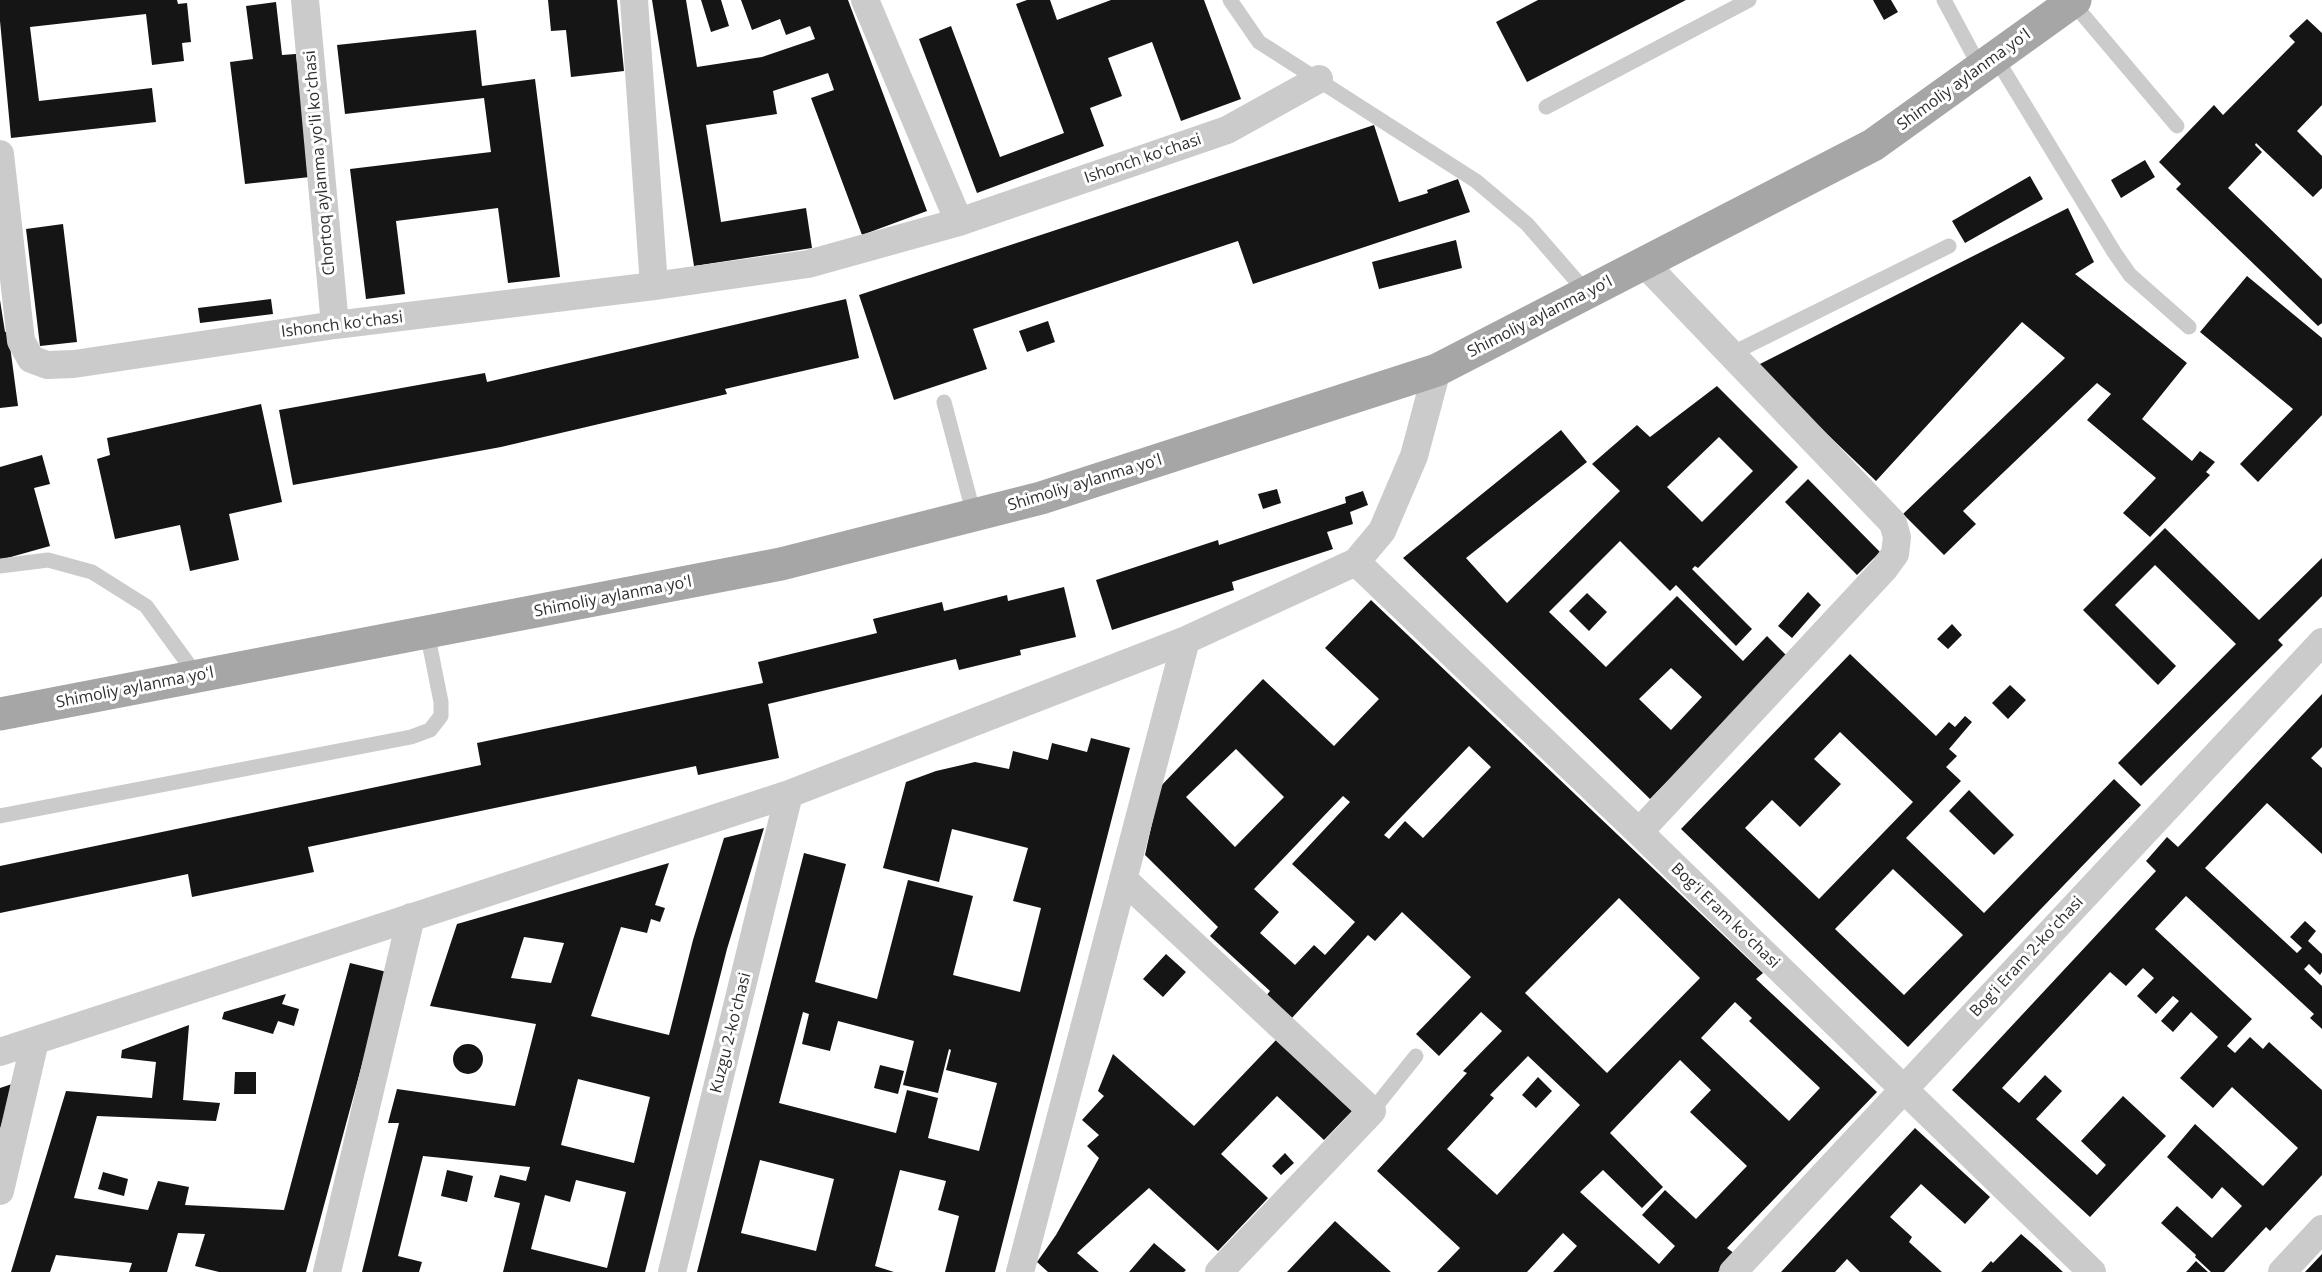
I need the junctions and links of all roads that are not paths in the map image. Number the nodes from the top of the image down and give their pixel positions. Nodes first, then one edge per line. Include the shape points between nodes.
1 (305, 0) edge
2 (634, 0) edge
3 (865, 0) edge
4 (1230, 0) edge
5 (1749, 0) edge
6 (1944, 0) edge
7 (2074, 1) edge
8 (1988, 63) junction
9 (1319, 79) junction
10 (1546, 107) dead end
11 (2177, 126) dead end
12 (0, 154) edge
13 (959, 222) junction
14 (1949, 246) dead end
15 (1644, 263) junction
16 (654, 286) junction
17 (1587, 293) junction
18 (335, 326) junction
19 (2188, 327) dead end
20 (1731, 354) junction
21 (1437, 370) junction
22 (944, 402) dead end
23 (974, 515) junction
24 (1356, 562) junction
25 (0, 566) edge
26 (427, 632) junction
27 (1186, 640) junction
28 (2322, 642) edge
29 (196, 676) junction
30 (0, 714) edge
31 (789, 794) junction
32 (0, 816) edge
33 (1639, 832) junction
34 (1123, 879) junction
35 (411, 917) junction
36 (35, 1041) junction
37 (0, 1052) edge
38 (1416, 1056) dead end
39 (1903, 1089) junction
40 (1372, 1111) junction
41 (0, 1191) edge
42 (2322, 1229) edge
43 (327, 1272) edge
44 (672, 1272) edge
45 (1020, 1272) edge
46 (1219, 1272) edge
47 (1733, 1272) edge
48 (2092, 1272) edge
49 (2282, 1272) edge

1 - 18 street, Chortoq aylanma yoʻli koʻchasi
2 - 16 street
3 - 13 street
4 - 9 lane via 1259,42
5 - 10 lane
6 - 8 lane
7 - 8 main road, Shimoliy aylanma yoʻl
7 - 11 lane
8 - 15 main road, Shimoliy aylanma yoʻl via 1873,145
8 - 19 lane via 2130,275
9 - 13 street, Ishonch koʻchasi via 1227,130
9 - 17 lane via 1476,181 1527,224
12 - 18 street, Ishonch koʻchasi via 21,341 31,359 47,365 74,364
13 - 16 street, Ishonch koʻchasi via 808,264
14 - 20 lane
15 - 17 main road, Shimoliy aylanma yoʻl
15 - 20 street
16 - 18 street, Ishonch koʻchasi
17 - 21 main road, Shimoliy aylanma yoʻl
20 - 33 street via 1893,523 1897,537 1895,554
21 - 23 main road, Shimoliy aylanma yoʻl via 1041,498
21 - 24 street via 1414,456 1382,531
22 - 23 lane
23 - 26 main road, Shimoliy aylanma yoʻl via 781,564
24 - 27 street
24 - 33 street, Bogʻi Eram koʻchasi
25 - 29 lane via 48,560 92,572 146,606
26 - 29 main road, Shimoliy aylanma yoʻl
26 - 32 lane via 441,702 441,716 430,730 411,737
27 - 31 street
27 - 34 street
28 - 39 street, Bogʻi Eram 2-koʻchasi
29 - 30 main road, Shimoliy aylanma yoʻl
31 - 35 street
31 - 44 street, Kuzgu 2-koʻchasi
33 - 39 street, Bogʻi Eram koʻchasi
34 - 40 street
34 - 45 street
35 - 36 street
35 - 43 street
36 - 37 street
36 - 41 street
38 - 40 lane
39 - 47 street, Bogʻi Eram 2-koʻchasi
39 - 48 street, Bogʻi Eram koʻchasi
40 - 46 street
42 - 49 street

